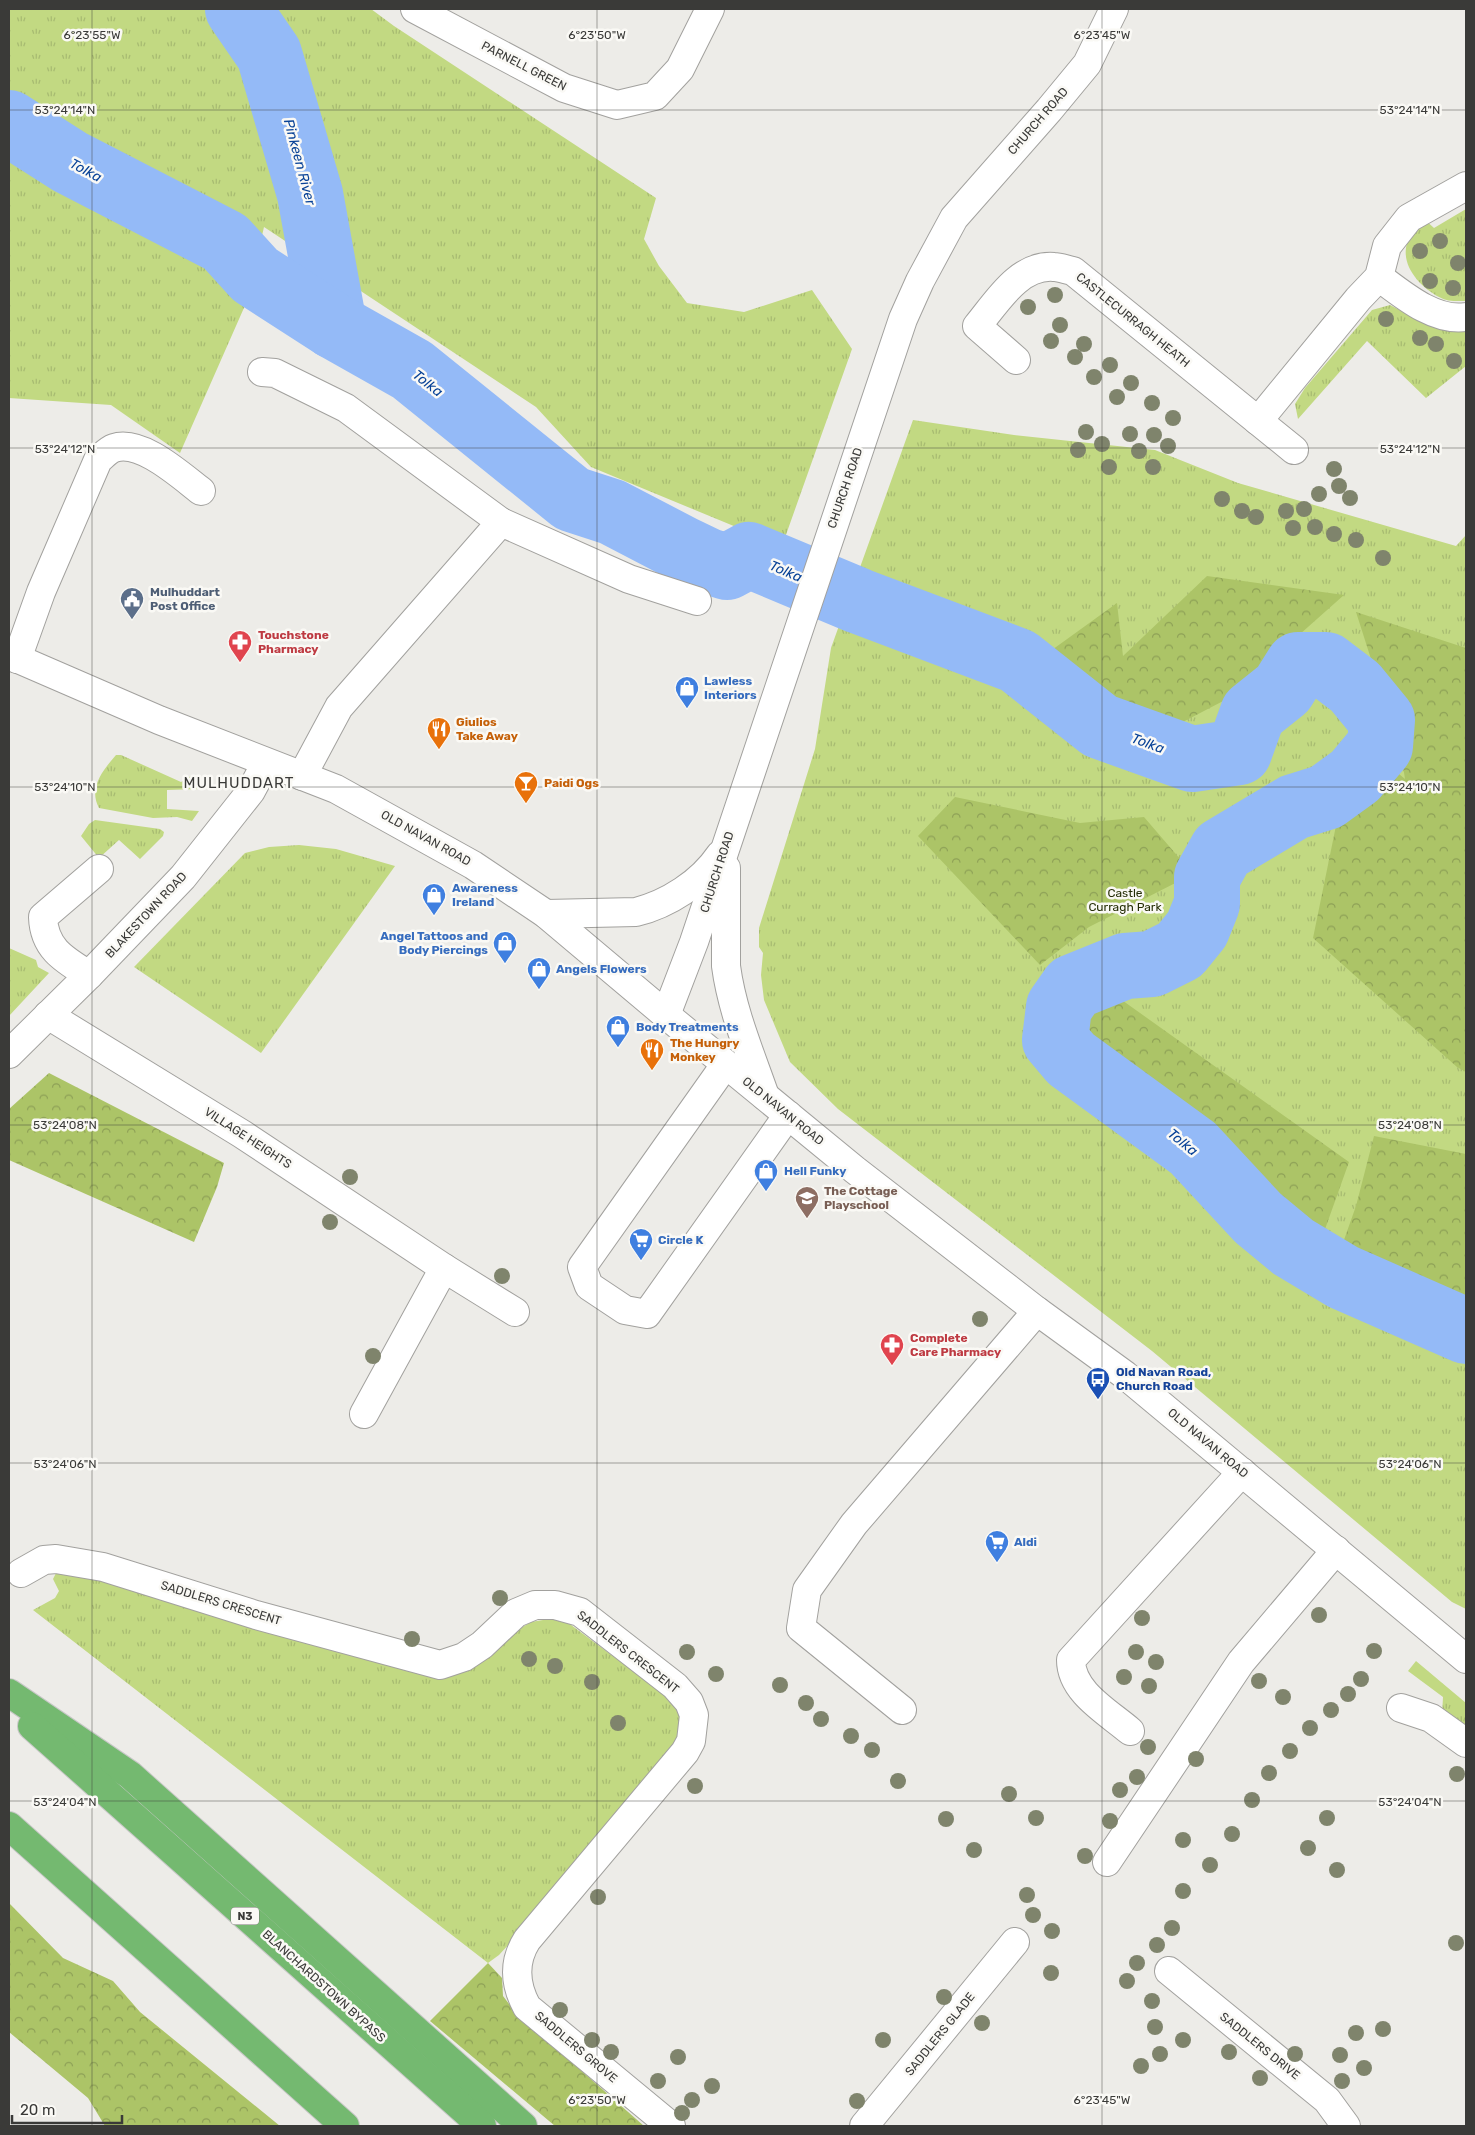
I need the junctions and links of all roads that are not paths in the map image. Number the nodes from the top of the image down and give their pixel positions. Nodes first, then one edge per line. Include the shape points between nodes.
1 (415, 9) edge
2 (710, 9) edge
3 (1114, 9) edge
4 (1466, 186) edge
5 (1379, 278) junction
6 (1466, 316) edge
7 (1016, 360) dead end
8 (262, 372) dead end
9 (1258, 421) junction
10 (1294, 450) dead end
11 (201, 491) dead end
12 (501, 522) junction
13 (697, 601) dead end
14 (13, 657) edge
15 (266, 763) junction
16 (302, 776) junction
17 (726, 846) junction
18 (99, 869) dead end
19 (546, 914) junction
20 (89, 975) junction
21 (48, 1016) junction
22 (666, 1016) junction
23 (9, 1054) edge
24 (725, 1065) junction
25 (764, 1096) junction
26 (788, 1115) junction
27 (444, 1268) junction
28 (1037, 1311) junction
29 (515, 1312) dead end
30 (364, 1414) dead end
31 (1242, 1472) junction
32 (1336, 1550) junction
33 (22, 1573) dead end
34 (1466, 1659) edge
35 (9, 1693) edge
36 (9, 1705) edge
37 (1401, 1708) dead end
38 (902, 1710) dead end
39 (1130, 1731) dead end
40 (1466, 1743) edge
41 (9, 1826) edge
42 (1107, 1862) dead end
43 (1015, 1942) dead end
44 (1169, 1971) dead end
45 (516, 1979) joint
46 (345, 2126) edge
47 (482, 2126) edge
48 (523, 2126) edge
49 (670, 2126) edge
50 (864, 2126) edge
51 (1346, 2126) edge

1 - 2 street, PARNELL GREEN via 564,88 617,104 655,96 680,69
3 - 17 street, CHURCH ROAD via 1087,64 954,218 920,280 903,319
4 - 5 street via 1409,218 1387,246
5 - 6 street via 1413,301 1445,316
5 - 9 street
7 - 9 street, CASTLECURRAGH HEATH via 977,326 1026,272 1055,266 1073,271
8 - 12 street via 275,373 346,408
9 - 10 street, CASTLECURRAGH HEATH
11 - 14 street via 160,460 133,447 113,448 98,460
12 - 13 street via 629,579
12 - 16 street via 339,707
14 - 15 street, OLD NAVAN ROAD
15 - 16 street, OLD NAVAN ROAD
15 - 20 street, BLAKESTOWN ROAD via 251,791 183,877
16 - 19 street, OLD NAVAN ROAD via 336,789 411,829 473,865
17 - 19 street via 707,871 687,888 648,909
17 - 22 street, CHURCH ROAD
17 - 25 street via 728,980
18 - 20 street via 43,917 43,930 60,957
19 - 22 street, OLD NAVAN ROAD
20 - 21 street, BLAKESTOWN ROAD
21 - 23 street, BLAKESTOWN ROAD
21 - 27 street, VILLAGE HEIGHTS via 242,1134
22 - 24 street, OLD NAVAN ROAD
24 - 25 street, OLD NAVAN ROAD
24 - 26 street via 582,1267 589,1286 625,1310 647,1314
25 - 26 street, OLD NAVAN ROAD
26 - 28 street, OLD NAVAN ROAD
27 - 29 street, VILLAGE HEIGHTS
27 - 30 street
28 - 31 street, OLD NAVAN ROAD via 1126,1375
28 - 38 street via 854,1524 808,1590 801,1628
31 - 32 street, OLD NAVAN ROAD
31 - 39 street via 1071,1660 1071,1669 1080,1689
32 - 34 street, OLD NAVAN ROAD
32 - 42 street via 1241,1662
33 - 45 street, SADDLERS CRESCENT via 44,1560 56,1559 103,1567 256,1615 440,1664 464,1657 482,1645 516,1613 534,1606 555,1605 580,1612 675,1686 689,1702 694,1715 691,1741 527,1940 518,1959
35 - 48 highway via 130,1775
36 - 47 highway, BLANCHARDSTOWN BYPASS / N3
37 - 40 street via 1431,1718
41 - 46 highway
43 - 50 street, SADDLERS GLADE
44 - 51 street, SADDLERS DRIVE via 1327,2100
45 - 49 street, SADDLERS GROVE via 527,2007

